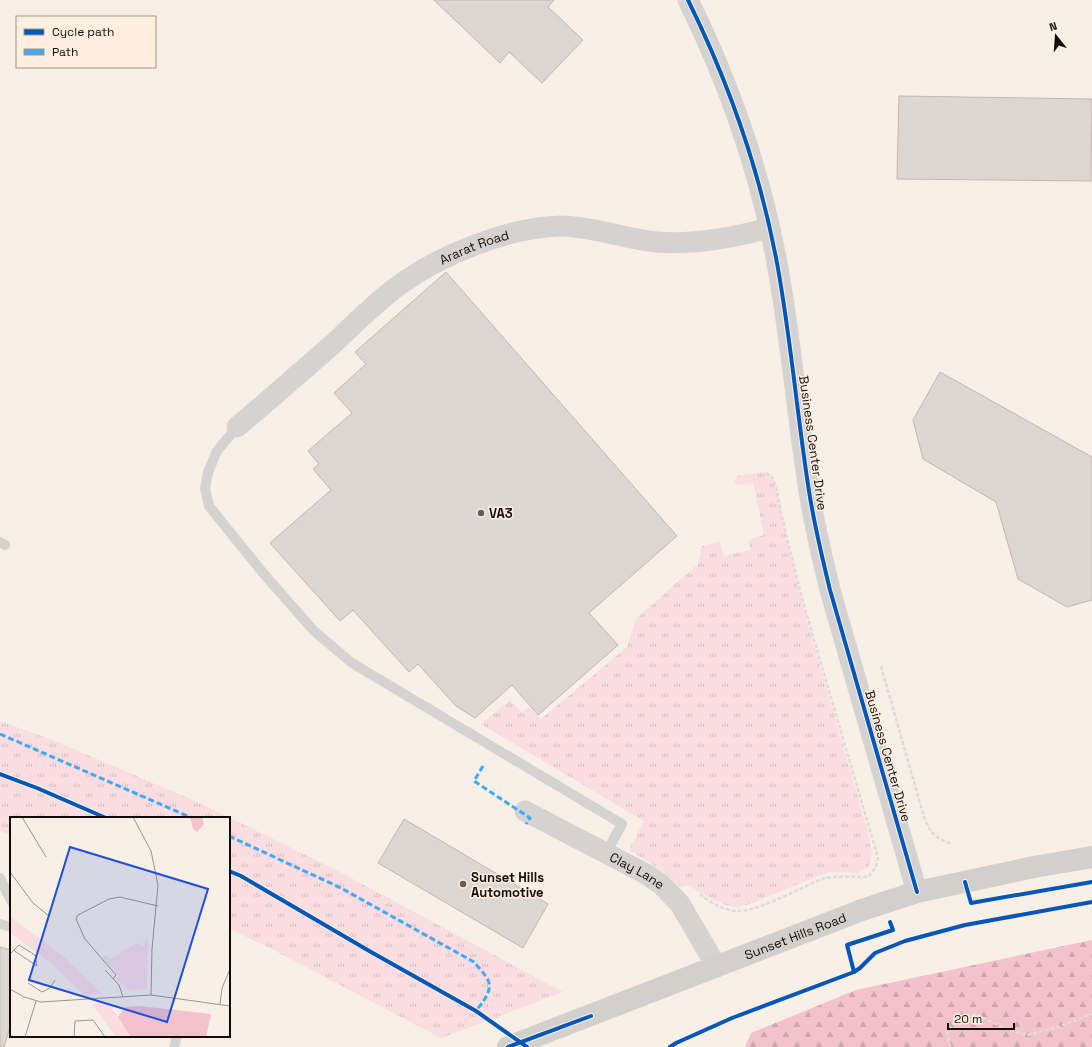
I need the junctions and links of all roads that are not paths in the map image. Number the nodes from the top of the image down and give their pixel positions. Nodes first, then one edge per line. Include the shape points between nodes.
1 (688, 0) edge
2 (769, 228) junction
3 (237, 427) joint
4 (525, 810) dead end
5 (606, 853) junction
6 (1092, 857) edge
7 (0, 878) edge
8 (917, 892) junction
9 (10, 899) edge
10 (0, 924) edge
11 (10, 927) edge
12 (716, 967) junction
13 (177, 1037) edge
14 (174, 1047) edge
15 (508, 1047) edge

1 - 2 street, Business Center Drive via 736,110 756,174
2 - 3 street, Ararat Road via 711,241 678,243 648,241 561,226 518,232 481,243 429,266 397,287
2 - 8 street, Business Center Drive via 784,304 809,492 822,556
3 - 5 lane via 217,451 208,472 205,489 209,506 263,573 314,630 352,663 622,824
4 - 5 street, Clay Lane
5 - 12 street, Clay Lane via 662,885 680,904
6 - 8 main road, Sunset Hills Road
7 - 9 lane
8 - 12 main road, Sunset Hills Road via 862,910
10 - 11 lane
12 - 15 main road, Sunset Hills Road
13 - 14 lane

